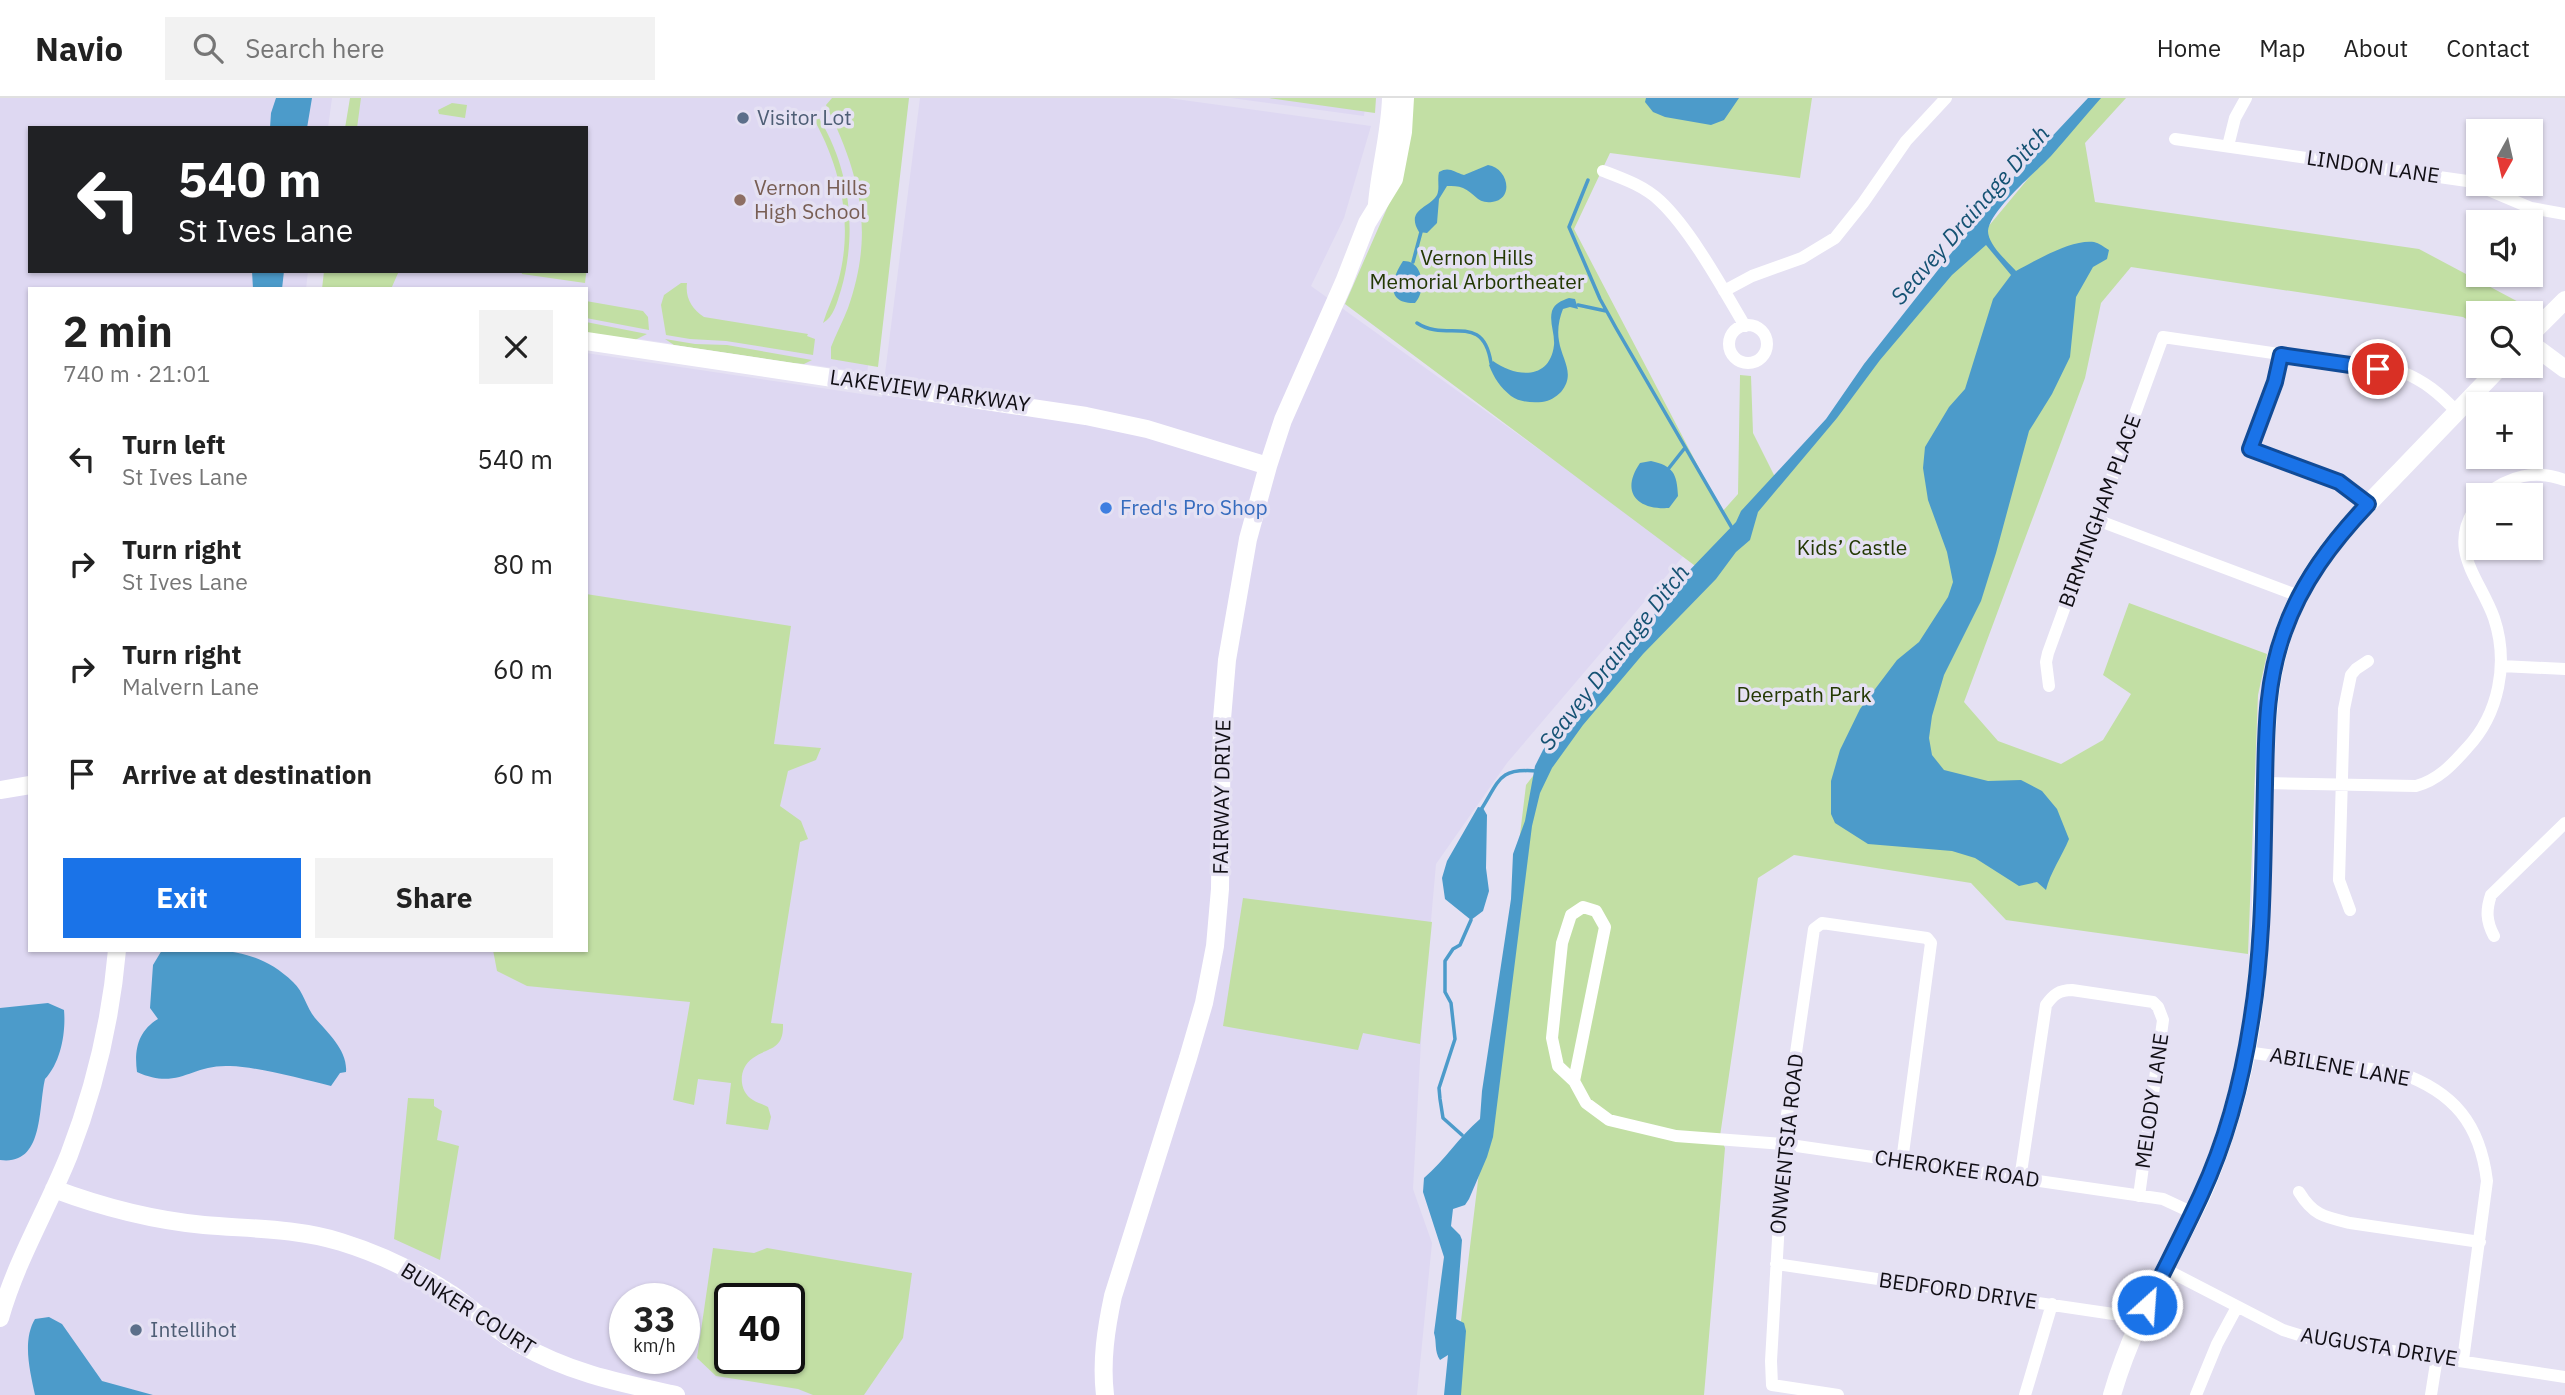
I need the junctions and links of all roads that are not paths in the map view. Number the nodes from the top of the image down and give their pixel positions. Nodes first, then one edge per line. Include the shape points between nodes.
1 (1391, 98) edge
2 (1405, 98) edge
3 (1946, 98) edge
4 (2246, 98) edge
5 (2175, 139) dead end
6 (2228, 146) junction
7 (1604, 171) dead end
8 (1376, 211) junction
9 (2565, 214) edge
10 (1724, 291) junction
11 (2565, 300) edge
12 (2543, 322) edge
13 (1745, 326) dead end
14 (588, 341) edge
15 (2543, 352) edge
16 (2281, 355) junction
17 (2565, 369) edge
18 (2490, 378) edge
19 (2457, 412) junction
20 (1268, 466) junction
21 (2565, 480) edge
22 (2501, 483) edge
23 (2368, 504) junction
24 (2097, 520) junction
25 (2467, 560) edge
26 (2299, 596) junction
27 (2368, 661) dead end
28 (2501, 666) junction
29 (2565, 669) edge
30 (2049, 686) dead end
31 (2265, 783) junction
32 (2342, 784) junction
33 (28, 785) edge
34 (2, 789) edge
35 (2565, 823) edge
36 (2350, 910) dead end
37 (2494, 936) dead end
38 (117, 952) edge
39 (2246, 1052) junction
40 (1574, 1082) junction
41 (1783, 1144) junction
42 (1902, 1161) junction
43 (2020, 1178) junction
44 (54, 1189) junction
45 (2299, 1192) dead end
46 (2139, 1196) junction
47 (2193, 1213) junction
48 (2480, 1242) junction
49 (1776, 1264) junction
50 (2165, 1269) junction
51 (2052, 1304) junction
52 (2237, 1307) junction
53 (0, 1318) edge
54 (2138, 1323) junction
55 (2437, 1357) junction
56 (2463, 1360) junction
57 (2565, 1377) edge
58 (676, 1395) edge
59 (1105, 1395) edge
60 (1838, 1395) edge
61 (2025, 1395) edge
62 (2112, 1395) edge
63 (2196, 1395) edge
64 (2431, 1395) edge

1 - 8 street, FAIRWAY DRIVE
2 - 8 street, FAIRWAY DRIVE via 1394,179
3 - 10 street via 1906,141 1835,238 1802,258
4 - 6 street
5 - 6 street, LINDON LANE
6 - 9 street, LINDON LANE via 2467,181 2531,208
7 - 10 street via 1641,187 1659,201
8 - 20 street, FAIRWAY DRIVE via 1305,366
10 - 13 street
11 - 12 street
14 - 20 street, LAKEVIEW PARKWAY via 1086,415
15 - 17 street
16 - 19 street via 2402,372 2435,390
16 - 23 street via 2250,449 2339,482
16 - 24 street, BIRMINGHAM PLACE via 2163,337
18 - 19 street
19 - 23 street
20 - 59 street, FAIRWAY DRIVE via 1248,539 1227,660 1215,946 1188,1058 1113,1296 1103,1363
21 - 22 street via 2543,473
23 - 26 street
24 - 26 street
24 - 30 street, BIRMINGHAM PLACE via 2048,653
25 - 28 street via 2494,619
26 - 31 street via 2270,682
27 - 32 street via 2349,680
28 - 29 street
28 - 32 street via 2497,693 2476,739 2434,780 2401,788
31 - 32 street
31 - 39 street via 2258,964
32 - 36 street via 2339,880
33 - 34 street
35 - 37 street via 2491,895 2487,923
38 - 44 street via 92,1083
39 - 47 street via 2224,1137
39 - 48 street, ABILENE LANE via 2400,1073 2440,1092 2467,1120 2484,1156 2487,1199
40 - 40 street, CHEROKEE ROAD via 1605,927 1596,911 1583,907 1571,915 1562,943 1552,1038 1558,1066
40 - 41 street, CHEROKEE ROAD via 1586,1103 1609,1120 1678,1136
41 - 42 street, CHEROKEE ROAD
41 - 42 street, ONWENTSIA ROAD via 1815,929 1826,922 1927,938 1931,943
41 - 49 street, ONWENTSIA ROAD
42 - 43 street, CHEROKEE ROAD
43 - 46 street, CHEROKEE ROAD
43 - 46 street, MELODY LANE via 2046,1005 2064,990 2153,1002 2163,1020
44 - 53 street
44 - 58 street, BUNKER COURT via 153,1218 272,1229 340,1242 420,1275 519,1344 550,1360 601,1379
45 - 48 street via 2309,1208 2329,1218
46 - 47 street, CHEROKEE ROAD via 2163,1199
47 - 50 street
48 - 56 street, ABILENE LANE
49 - 51 street, BEDFORD DRIVE
49 - 60 street, ONWENTSIA ROAD via 1772,1385
50 - 52 street, AUGUSTA DRIVE
50 - 54 street
51 - 54 street, BEDFORD DRIVE via 2120,1315
51 - 61 street
52 - 55 street, AUGUSTA DRIVE via 2312,1339
52 - 63 street
54 - 62 street
55 - 56 street, AUGUSTA DRIVE
55 - 64 street
56 - 57 street, AUGUSTA DRIVE

